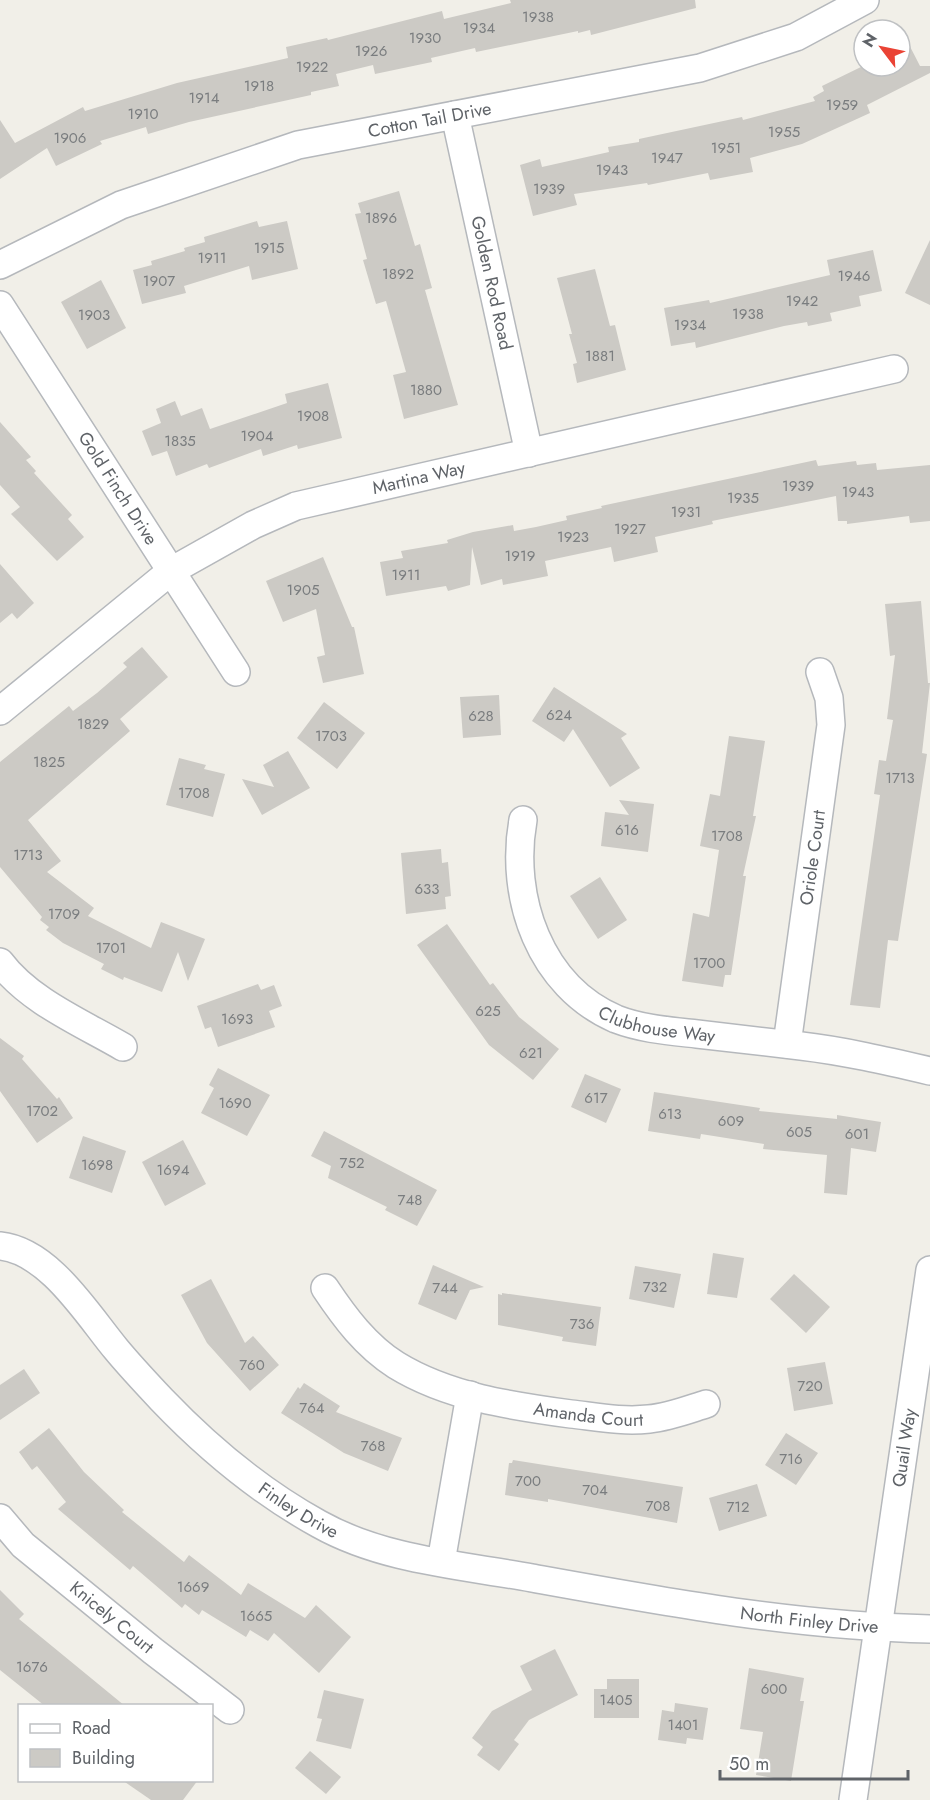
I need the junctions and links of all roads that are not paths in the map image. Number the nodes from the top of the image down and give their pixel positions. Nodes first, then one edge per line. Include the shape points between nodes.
1 (866, 0) edge
2 (455, 115) junction
3 (0, 265) edge
4 (0, 305) edge
5 (894, 369) dead end
6 (529, 453) junction
7 (171, 571) junction
8 (236, 672) dead end
9 (820, 672) dead end
10 (0, 711) edge
11 (523, 820) dead end
12 (0, 962) edge
13 (787, 1044) junction
14 (123, 1047) dead end
15 (930, 1071) edge
16 (0, 1246) edge
17 (930, 1270) edge
18 (325, 1288) dead end
19 (470, 1395) junction
20 (706, 1404) dead end
21 (0, 1518) edge
22 (441, 1562) junction
23 (688, 1606) joint
24 (879, 1628) junction
25 (930, 1629) edge
26 (230, 1710) dead end
27 (853, 1800) edge

1 - 2 street, Cotton Tail Drive via 796,37 700,68
2 - 3 street, Cotton Tail Drive via 298,145 121,205
2 - 6 street, Golden Rod Road
4 - 7 street, Gold Finch Drive
5 - 6 street, Martina Way
6 - 7 street, Martina Way via 296,506
7 - 8 street, Gold Finch Drive
7 - 10 street, Martina Way
9 - 13 street, Oriole Court via 829,698 831,725
11 - 13 street, Clubhouse Way via 519,867 523,900 534,932 548,960 590,1004 645,1028
12 - 14 street via 9,974 51,1005
13 - 15 street, Clubhouse Way
16 - 22 street, Finley Drive via 34,1260 74,1294 162,1401 280,1501 354,1540 399,1555
17 - 24 street, Quail Way
18 - 19 street, Amanda Court via 368,1343 396,1364 424,1379
19 - 20 street, Amanda Court via 517,1407 614,1419 648,1419
19 - 22 street
21 - 26 street, Knicely Court via 23,1545
22 - 23 street, Finley Drive
23 - 24 street, North Finley Drive
24 - 25 street, North Finley Drive
24 - 27 street, Quail Way

